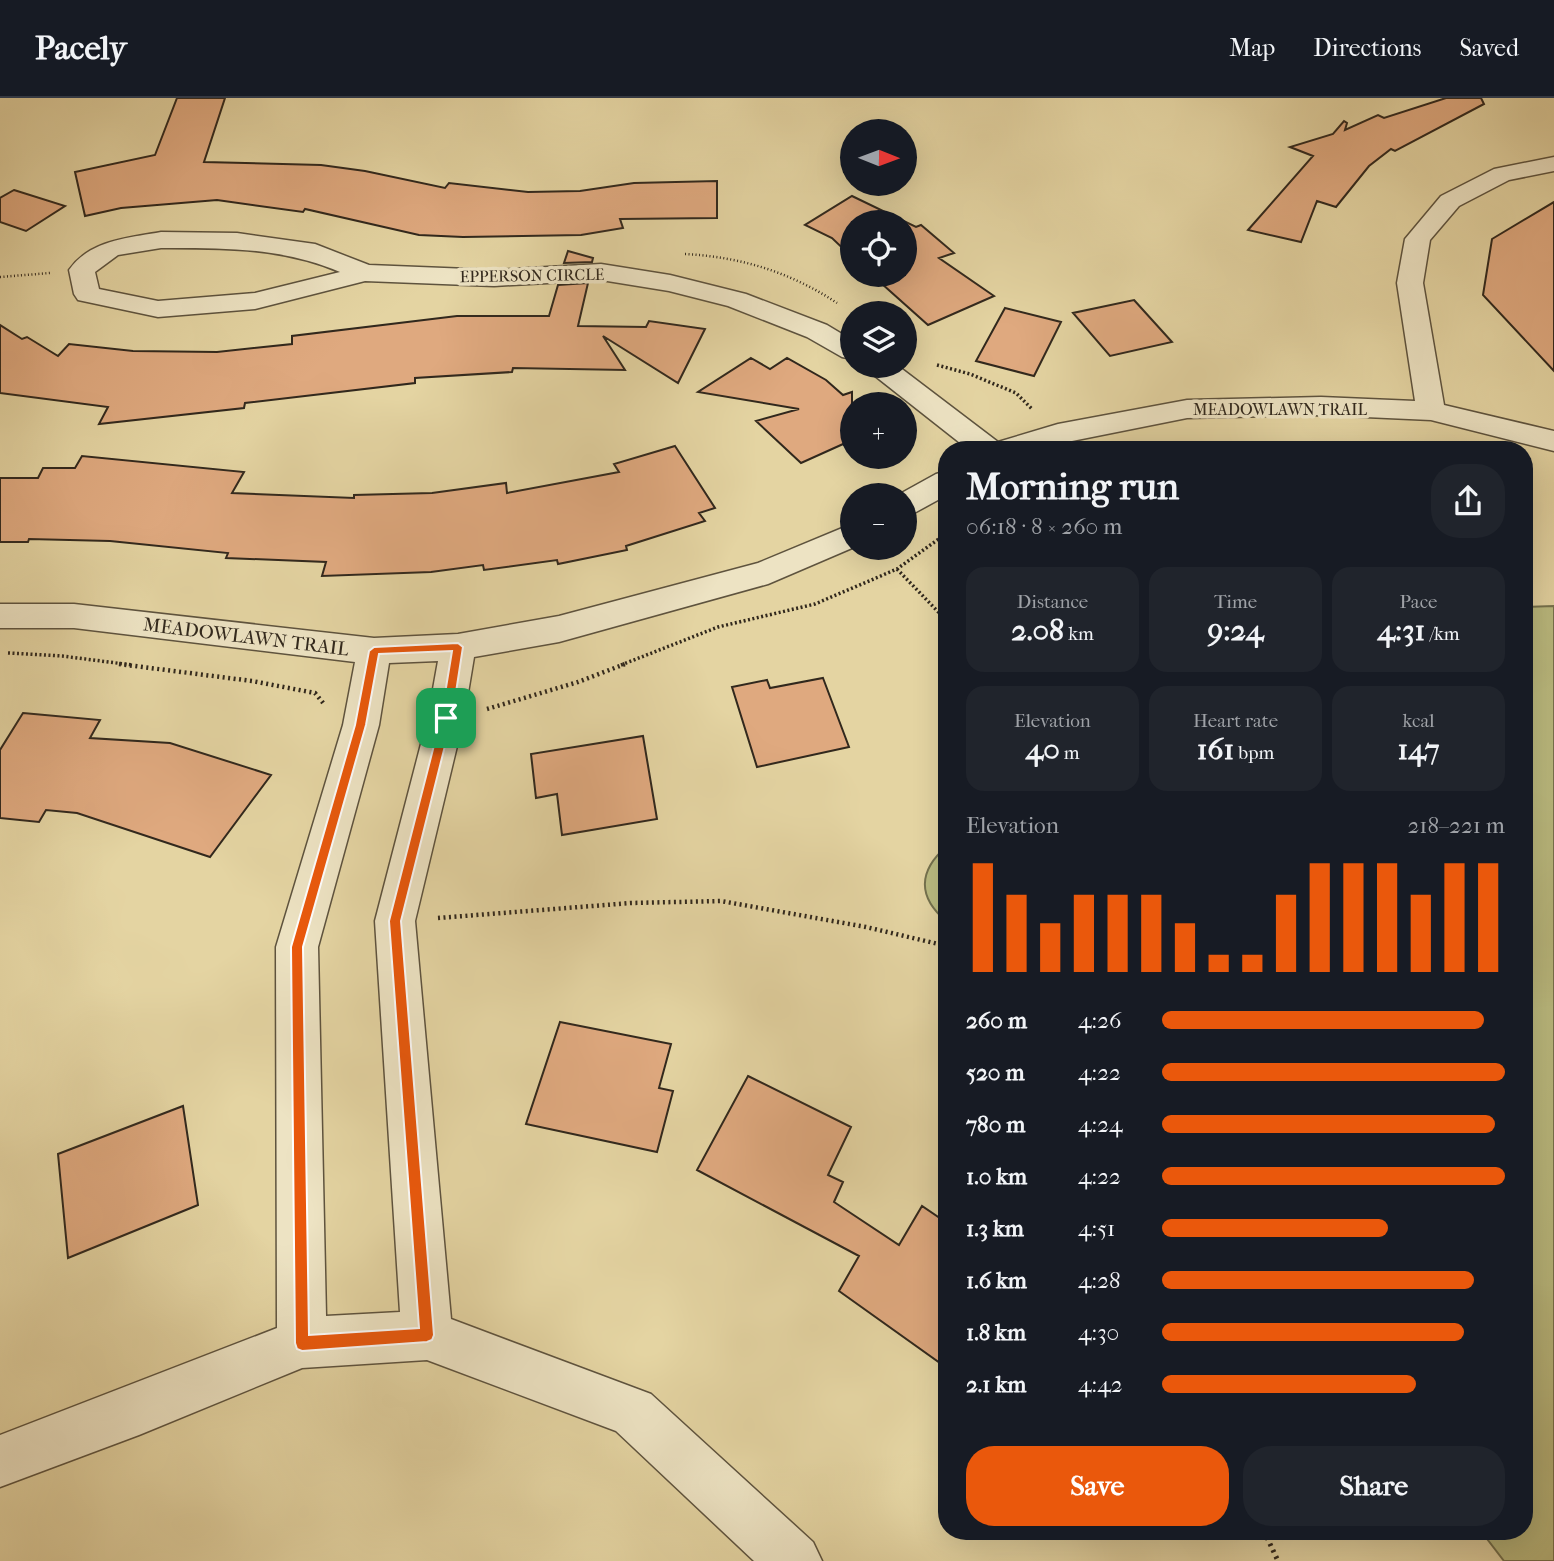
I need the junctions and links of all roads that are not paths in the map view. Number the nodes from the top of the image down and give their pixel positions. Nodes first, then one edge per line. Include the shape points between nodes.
1 (1554, 164) edge
2 (365, 273) junction
3 (840, 344) edge
4 (896, 378) edge
5 (1431, 411) junction
6 (977, 441) edge
7 (1035, 441) edge
8 (1554, 441) edge
9 (938, 486) edge
10 (917, 498) edge
11 (840, 540) edge
12 (0, 617) edge
13 (458, 647) junction
14 (374, 651) junction
15 (427, 1335) junction
16 (302, 1343) junction
17 (0, 1461) edge
18 (793, 1561) edge

1 - 5 street via 1502,174 1450,201 1418,239 1410,283
2 - 2 street, EPPERSON CIRCLE via 316,252 237,240 161,240 110,249 82,270 87,294 158,309 255,301
2 - 3 street, EPPERSON CIRCLE via 494,278 601,272 737,300
4 - 6 street
5 - 7 street, MEADOWLAWN TRAIL via 1321,405 1187,409
5 - 8 street, MEADOWLAWN TRAIL
9 - 10 street
11 - 13 street, MEADOWLAWN TRAIL via 768,572 559,629
12 - 14 street, MEADOWLAWN TRAIL via 74,616
13 - 14 street, MEADOWLAWN TRAIL
13 - 15 street via 446,718 395,921
14 - 16 street via 361,725 297,947
15 - 16 street
15 - 18 street via 633,1412
16 - 17 street

